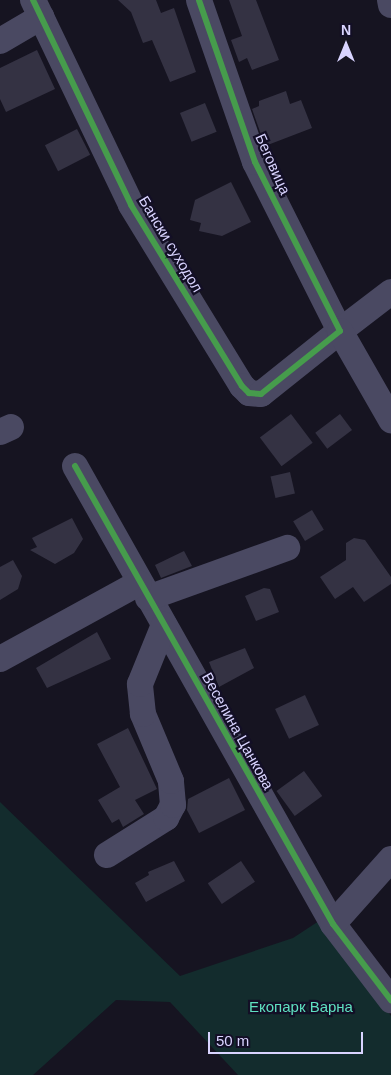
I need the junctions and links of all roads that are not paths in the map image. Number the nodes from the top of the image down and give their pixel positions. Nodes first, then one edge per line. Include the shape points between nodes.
1 (199, 0) edge
2 (390, 0) edge
3 (391, 5) edge
4 (37, 9) edge
5 (0, 41) edge
6 (391, 292) edge
7 (340, 331) junction
8 (391, 420) edge
9 (75, 466) dead end
10 (287, 548) dead end
11 (144, 591) junction
12 (164, 625) junction
13 (0, 659) edge
14 (107, 855) dead end
15 (391, 859) edge
16 (333, 924) junction
17 (391, 1000) edge

1 - 7 street, Беговица via 256,162
2 - 3 street
4 - 5 street
4 - 7 street, Бански суходол via 132,206 242,386 249,393 270,390
6 - 7 street
7 - 8 street, Беговица via 350,354
9 - 11 street, Веселина Цанкова
10 - 11 street
11 - 12 street, Веселина Цанкова
11 - 13 street
12 - 14 street via 140,684 143,714 171,781 173,805 166,818
12 - 16 street, Веселина Цанкова
15 - 16 street
16 - 17 street, Веселина Цанкова

